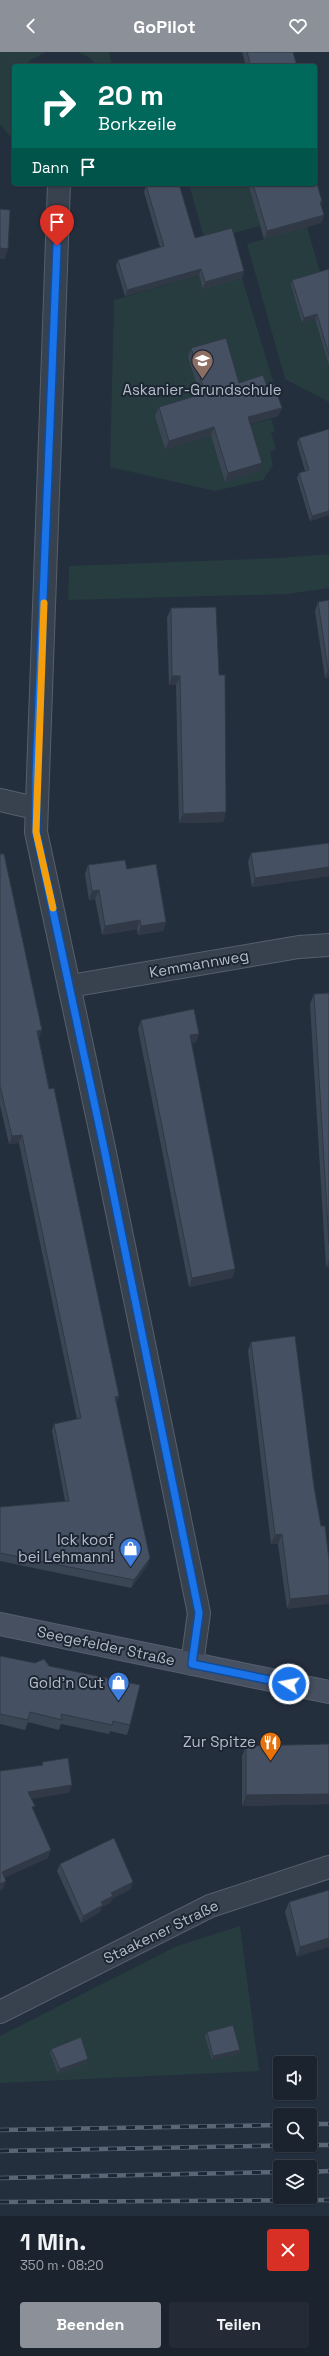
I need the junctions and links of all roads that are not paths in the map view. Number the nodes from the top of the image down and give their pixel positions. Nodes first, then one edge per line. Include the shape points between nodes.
1 (59, 186) edge
2 (0, 800) edge
3 (35, 808) junction
4 (329, 945) edge
5 (70, 986) junction
6 (0, 1624) edge
7 (192, 1664) junction
8 (329, 1692) edge
9 (329, 1867) edge
10 (0, 2012) edge

1 - 3 street
2 - 3 street
3 - 5 street via 36,832
4 - 5 street, Kemmannweg via 299,947
5 - 7 street via 199,1613
6 - 7 street, Seegefelder Straße
7 - 8 street, Seegefelder Straße
9 - 10 street, Staakener Straße via 210,1906

